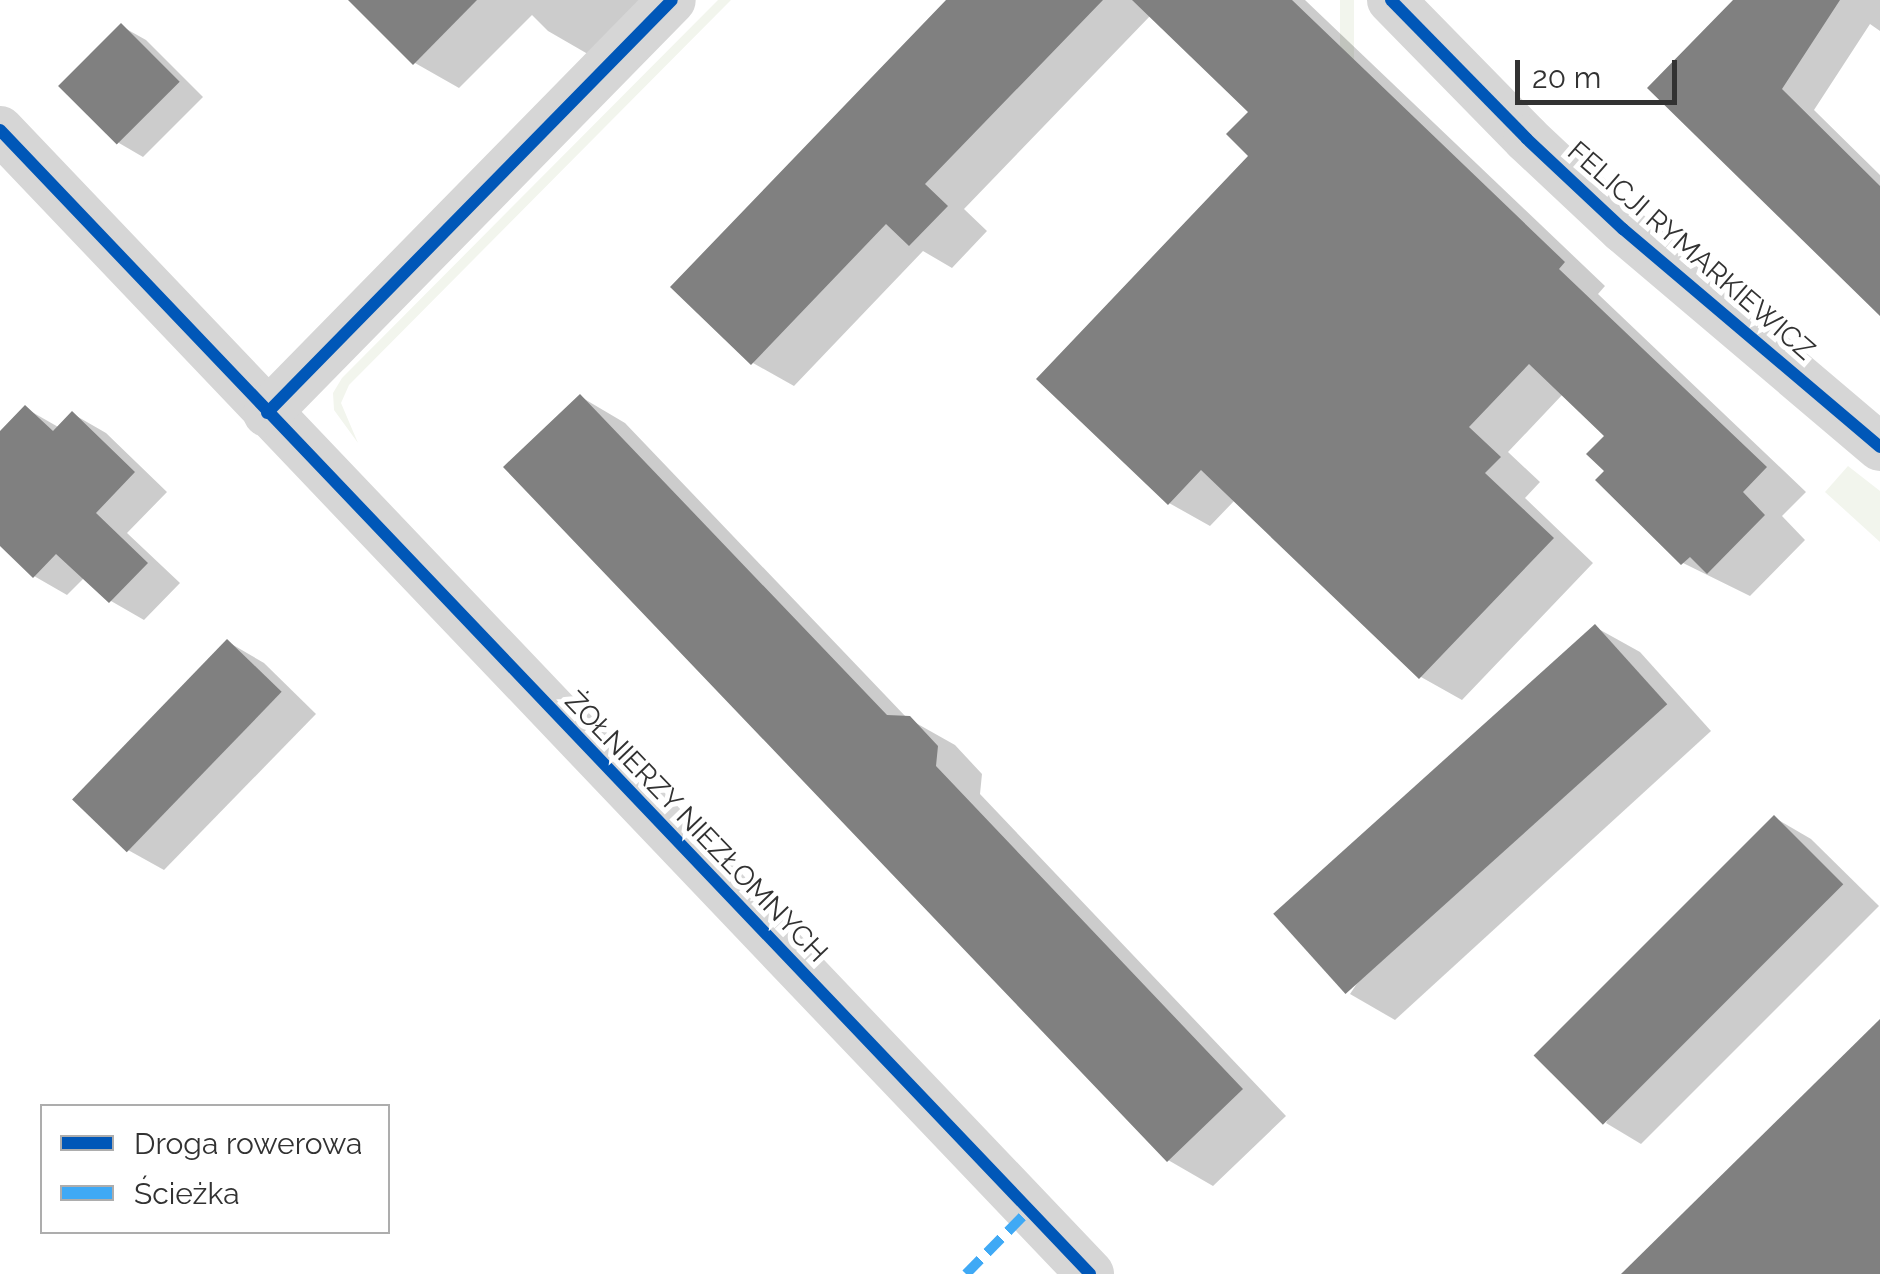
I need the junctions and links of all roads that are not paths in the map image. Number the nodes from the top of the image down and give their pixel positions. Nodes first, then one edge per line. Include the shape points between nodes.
1 (672, 0) edge
2 (1391, 0) edge
3 (0, 130) edge
4 (267, 413) junction
5 (1880, 446) edge
6 (1090, 1274) edge

1 - 4 street
2 - 5 street, FELICJI RYMARKIEWICZ via 1623,228
3 - 4 street, ŻOŁNIERZY NIEZŁOMNYCH
4 - 6 street, ŻOŁNIERZY NIEZŁOMNYCH

